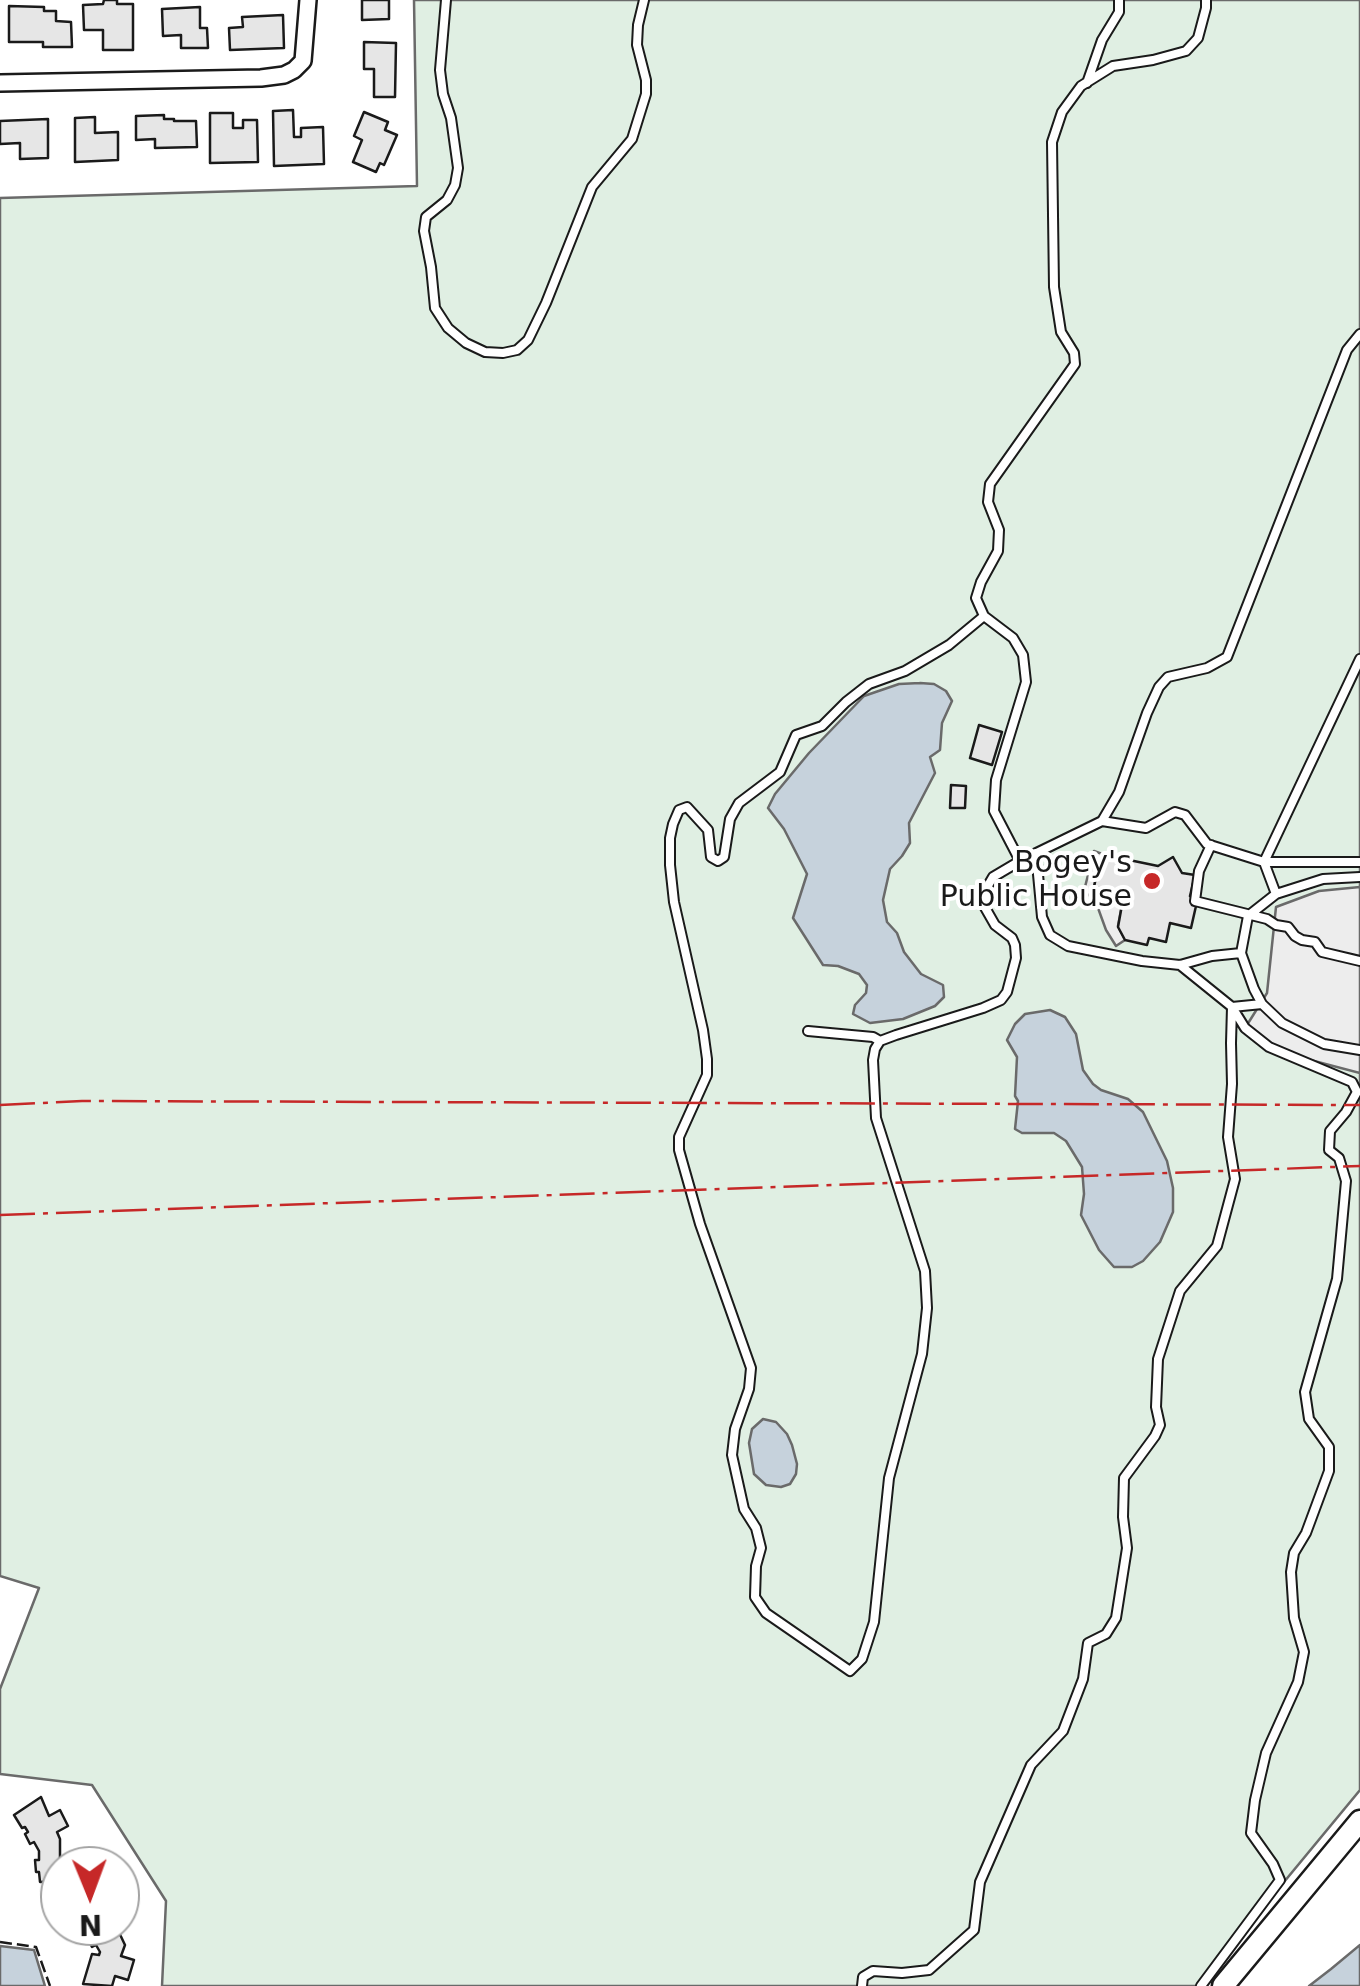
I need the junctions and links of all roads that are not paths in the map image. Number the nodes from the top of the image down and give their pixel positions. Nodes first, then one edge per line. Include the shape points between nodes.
1 (308, 0) edge
2 (446, 0) edge
3 (644, 0) edge
4 (1119, 0) edge
5 (1206, 0) edge
6 (0, 83) edge
7 (1086, 83) junction
8 (1360, 334) edge
9 (984, 616) junction
10 (1360, 659) edge
11 (1102, 822) junction
12 (1210, 846) junction
13 (1036, 852) junction
14 (1020, 860) junction
15 (1264, 862) junction
16 (1360, 862) edge
17 (1360, 877) edge
18 (1276, 894) junction
19 (1248, 916) junction
20 (1242, 953) junction
21 (1360, 961) edge
22 (1180, 965) junction
23 (1262, 1004) junction
24 (1232, 1007) junction
25 (808, 1031) dead end
26 (880, 1041) junction
27 (1360, 1050) edge
28 (1360, 1820) edge
29 (862, 1986) edge
30 (1201, 1986) edge
31 (1223, 1986) edge

1 - 6 street via 304,61 289,73
2 - 3 lane via 440,70 458,168 447,200 426,216 435,308 466,343 503,353 528,340 592,187 632,139 646,94 638,46
4 - 7 lane via 1120,12
5 - 7 lane via 1198,38 1186,52 1113,66
7 - 9 lane via 1062,112 1052,142 1054,287 1061,332 1075,364 990,484 998,551 976,598
8 - 11 lane via 1347,350 1227,657 1159,686
9 - 14 lane via 1024,655 1026,682 996,780 994,811
9 - 26 lane via 949,645 870,684 822,726 796,735 780,772 739,803 724,857 711,857 708,830 687,807 679,810 670,838 674,902 707,1075 679,1150 752,1368 732,1455 761,1548 755,1596 766,1613 850,1671 862,1658 874,1622 888,1478 922,1354 927,1308 925,1271 876,1118 873,1060
10 - 15 lane
11 - 12 lane via 1146,828 1175,812
11 - 13 lane
12 - 15 lane
12 - 19 lane via 1195,902
13 - 14 lane
13 - 22 lane via 1050,935 1068,946
14 - 26 lane via 992,877 984,896 988,913 1015,945 1001,1000
15 - 16 lane
15 - 18 lane
17 - 18 lane via 1323,879
18 - 19 lane
19 - 20 lane
19 - 21 lane via 1288,927 1322,952
20 - 22 lane
20 - 23 lane
22 - 24 lane
23 - 24 lane
23 - 27 lane via 1282,1023 1324,1044
24 - 29 lane via 1228,1136 1235,1179 1217,1246 1180,1290 1158,1359 1156,1436 1124,1478 1127,1548 1116,1618 1106,1634 1088,1643 1083,1679 1063,1731 1031,1765 980,1882 974,1930 929,1970 873,1970
24 - 30 lane via 1244,1028 1269,1047 1352,1082 1357,1092 1330,1131 1329,1150 1346,1181 1337,1280 1305,1392 1309,1419 1328,1447 1329,1471 1291,1572 1304,1652 1266,1754 1250,1833 1280,1880
25 - 26 lane
28 - 31 street

